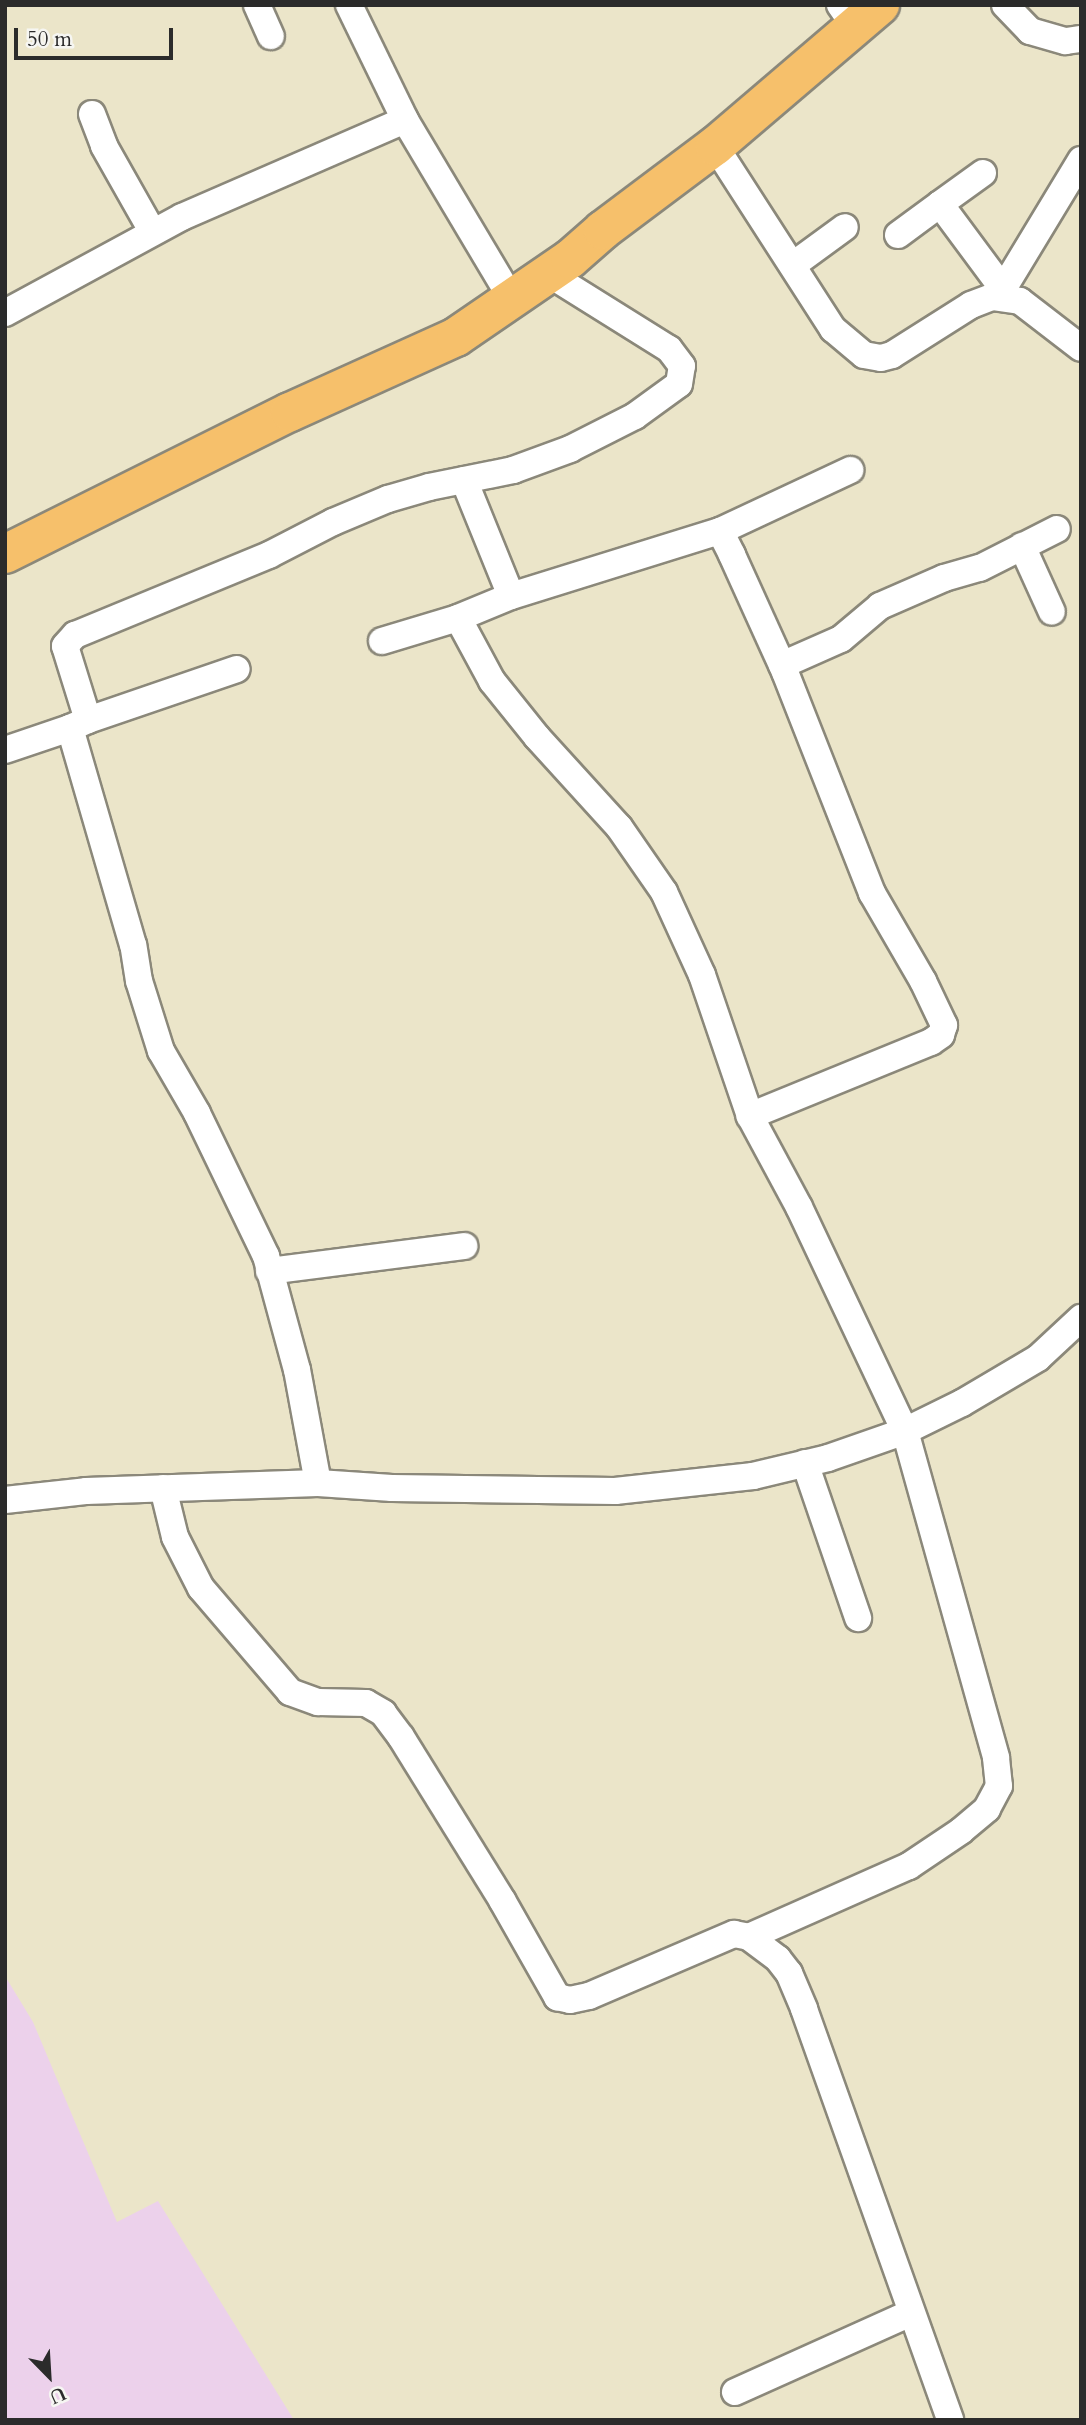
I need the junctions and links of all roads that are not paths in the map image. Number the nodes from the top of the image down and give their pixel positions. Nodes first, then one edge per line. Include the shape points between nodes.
1 (257, 5) edge
2 (349, 5) edge
3 (1005, 5) edge
4 (858, 12) edge
5 (271, 36) dead end
6 (1081, 39) edge
7 (92, 114) dead end
8 (405, 120) junction
9 (715, 146) junction
10 (1081, 160) edge
11 (983, 173) dead end
12 (940, 204) junction
13 (845, 227) dead end
14 (152, 232) junction
15 (898, 235) dead end
16 (793, 265) junction
17 (559, 267) junction
18 (1006, 293) junction
19 (513, 301) junction
20 (5, 313) edge
21 (1081, 348) edge
22 (850, 470) dead end
23 (464, 480) junction
24 (1057, 529) dead end
25 (720, 531) junction
26 (1022, 547) junction
27 (5, 554) edge
28 (510, 596) junction
29 (1052, 612) dead end
30 (458, 618) junction
31 (382, 641) dead end
32 (782, 665) junction
33 (237, 669) dead end
34 (79, 724) junction
35 (5, 750) edge
36 (750, 1116) junction
37 (464, 1245) dead end
38 (269, 1271) junction
39 (1081, 1318) edge
40 (905, 1431) junction
41 (805, 1463) junction
42 (318, 1483) junction
43 (163, 1488) junction
44 (5, 1500) edge
45 (858, 1618) dead end
46 (749, 1937) junction
47 (911, 2313) junction
48 (735, 2392) dead end
49 (950, 2420) edge

1 - 5 street
2 - 8 street
3 - 6 street via 1030,32 1056,40
4 - 9 highway
7 - 14 street via 104,146
8 - 14 street
8 - 19 street
9 - 16 street
9 - 17 highway
10 - 18 street
11 - 12 street
12 - 15 street
12 - 18 street
13 - 16 street
14 - 20 street
16 - 18 street via 833,329 849,345 872,357 901,349 971,305
17 - 19 highway
17 - 23 street via 669,349 679,360 682,378 635,416 570,449 513,470
18 - 21 street via 1038,312
19 - 27 highway via 456,337 290,412
22 - 25 street
23 - 28 street
23 - 34 street via 388,499 269,555 75,635 67,641 65,653
24 - 26 street
25 - 28 street
25 - 32 street
26 - 29 street
26 - 32 street via 880,606 841,639
28 - 30 street
30 - 31 street
30 - 36 street via 492,681 619,827 664,892 702,975
32 - 36 street via 872,893 944,1025 941,1035 931,1042
33 - 34 street
34 - 35 street
34 - 38 street via 161,1051 243,1203
36 - 40 street via 799,1207
37 - 38 street
38 - 42 street via 297,1370
39 - 40 street via 1038,1358 962,1404
40 - 41 street
40 - 46 street via 996,1758 999,1786 987,1809 909,1866
41 - 42 street via 753,1476 615,1491
41 - 45 street
42 - 43 street
43 - 44 street
43 - 46 street via 175,1537 201,1588 290,1692 318,1702 366,1703 383,1713 502,1900 557,1997 589,1996 734,1934
46 - 47 street via 789,1973
47 - 48 street
47 - 49 street

